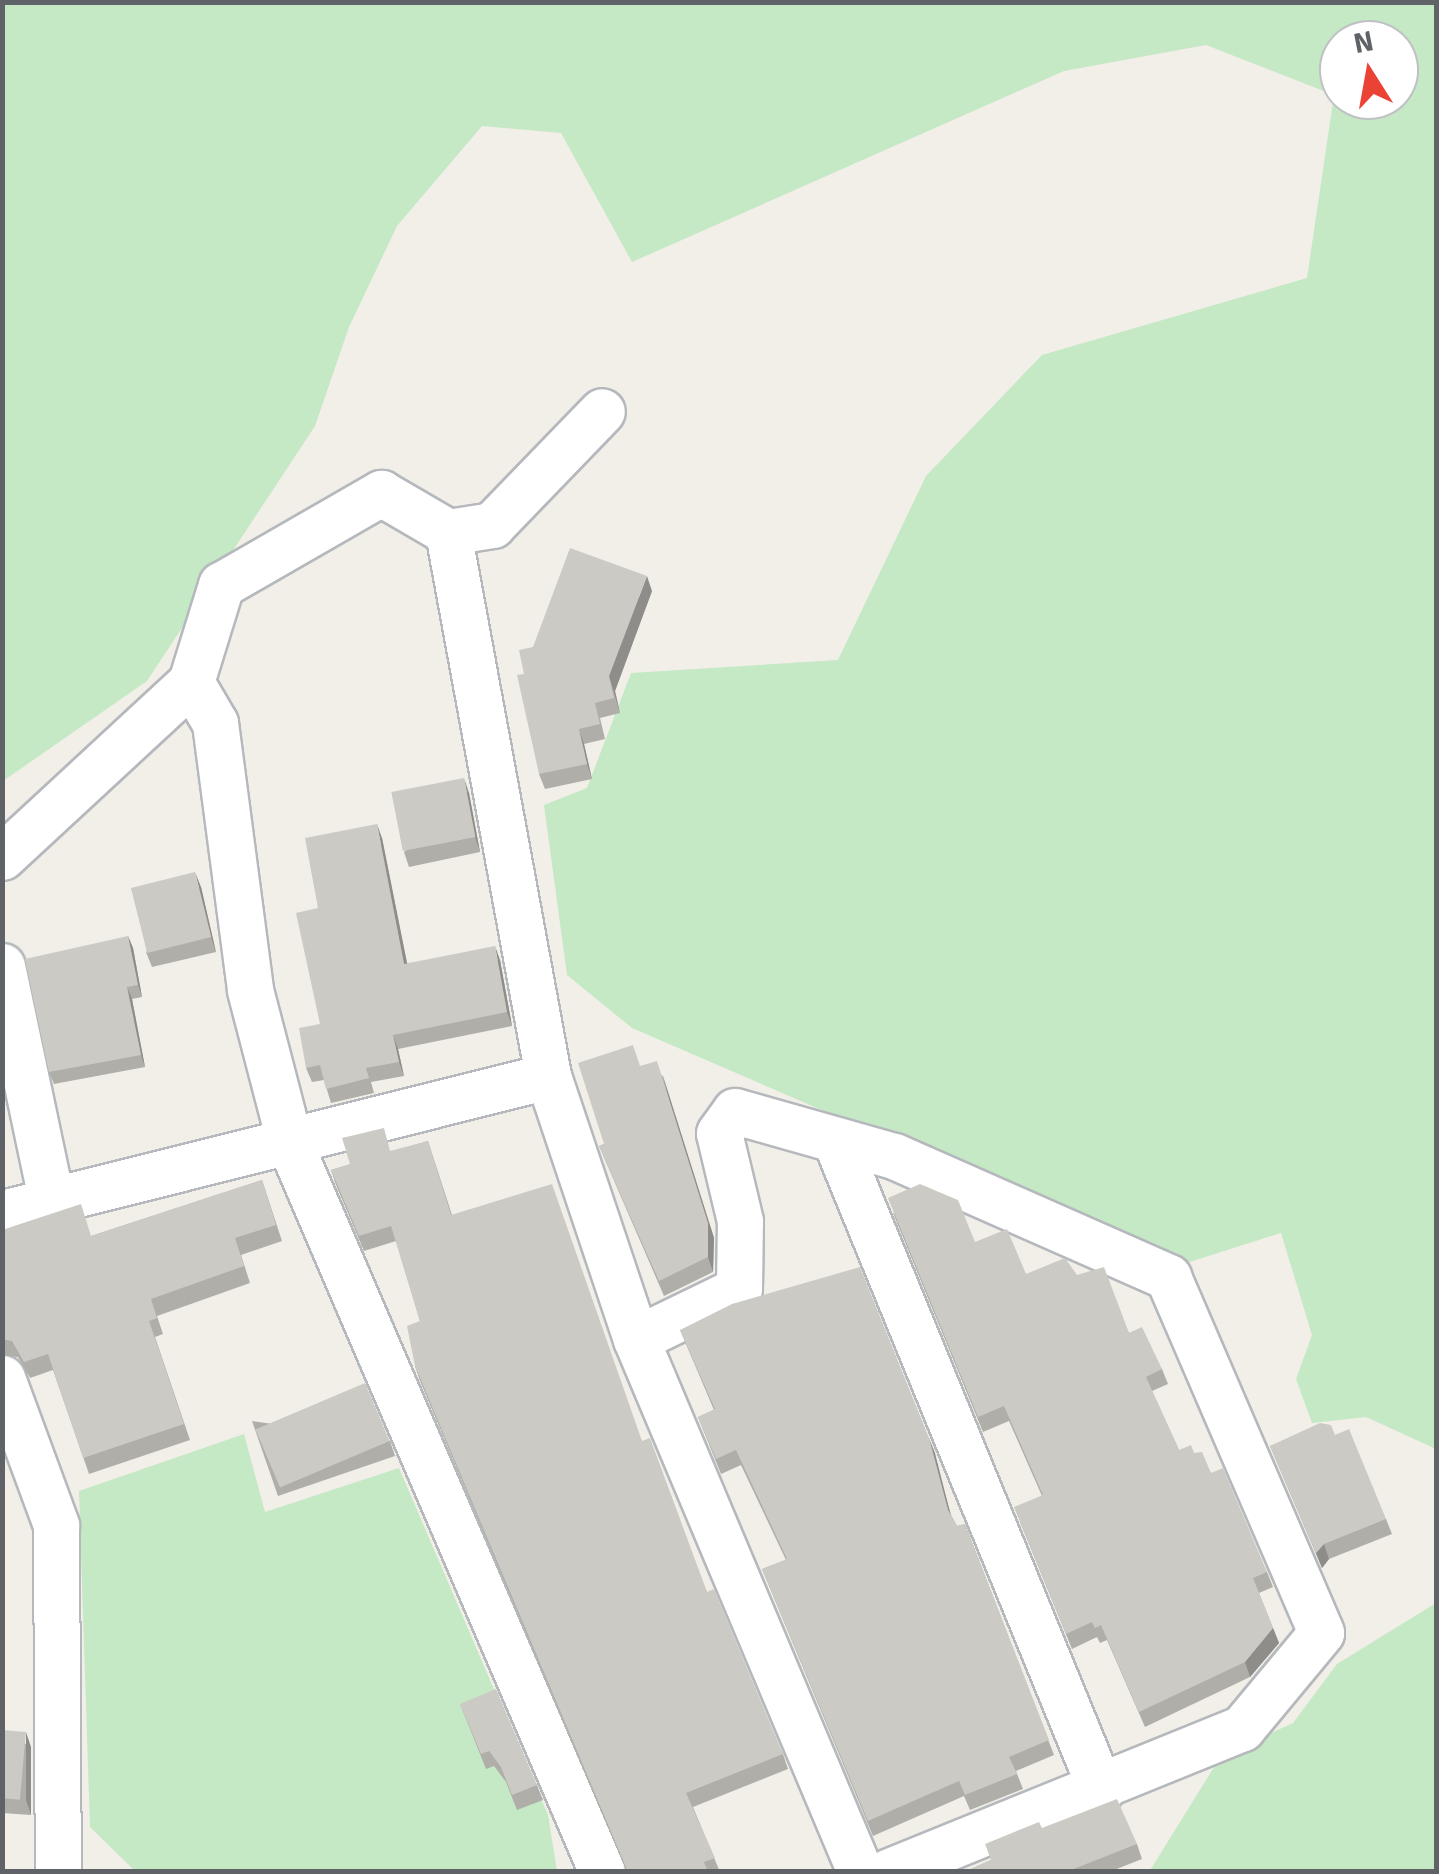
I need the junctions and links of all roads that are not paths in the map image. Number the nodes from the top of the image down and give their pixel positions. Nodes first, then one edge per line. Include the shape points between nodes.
1 (602, 411) dead end
2 (448, 532) junction
3 (191, 682) junction
4 (2, 857) edge
5 (2, 966) edge
6 (548, 1076) junction
7 (836, 1142) junction
8 (290, 1144) junction
9 (50, 1200) junction
10 (2, 1213) edge
11 (636, 1339) junction
12 (2, 1378) edge
13 (1101, 1790) junction
14 (58, 1872) edge
15 (602, 1872) edge
16 (860, 1872) edge
17 (888, 1872) edge

1 - 2 street via 492,525
2 - 3 street via 381,494 221,585
2 - 6 street
3 - 4 street
3 - 8 street via 215,723 250,990
5 - 9 street
6 - 8 street
6 - 11 street
7 - 11 street via 736,1111 719,1132 740,1221 739,1289
7 - 13 street
7 - 13 street via 894,1156 1168,1277 1320,1634 1242,1728
8 - 9 street
8 - 15 street
9 - 10 street
11 - 16 street
12 - 14 street via 56,1525
13 - 17 street

